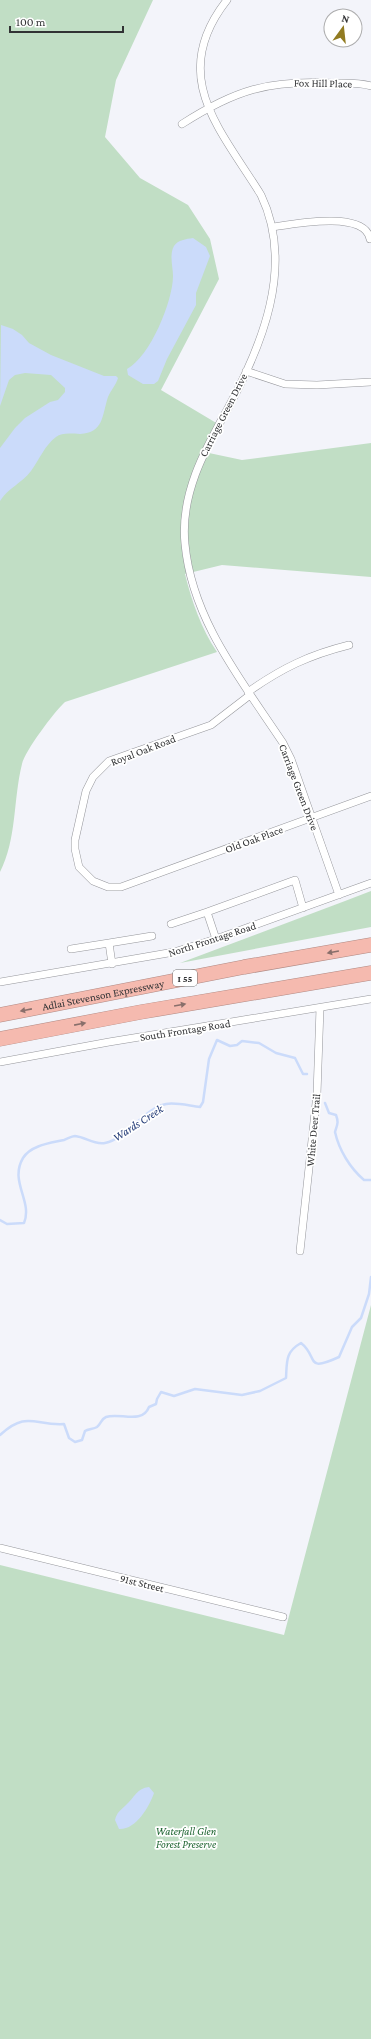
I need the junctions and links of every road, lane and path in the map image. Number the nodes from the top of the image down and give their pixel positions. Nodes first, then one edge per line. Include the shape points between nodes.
1 (226, 0) edge
2 (371, 86) edge
3 (208, 108) junction
4 (182, 124) dead end
5 (273, 227) junction
6 (370, 239) dead end
7 (246, 371) junction
8 (371, 382) edge
9 (349, 645) dead end
10 (249, 693) junction
11 (371, 796) edge
12 (312, 817) junction
13 (137, 882) joint
14 (371, 883) edge
15 (338, 895) junction
16 (303, 908) junction
17 (207, 912) junction
18 (171, 924) dead end
19 (152, 936) dead end
20 (216, 939) junction
21 (109, 943) junction
22 (371, 945) edge
23 (71, 949) dead end
24 (112, 964) junction
25 (371, 973) edge
26 (0, 982) edge
27 (371, 999) edge
28 (320, 1008) junction
29 (0, 1015) edge
30 (0, 1039) edge
31 (0, 1062) edge
32 (300, 1251) dead end
33 (0, 1548) edge
34 (283, 1617) dead end

1 - 3 street, Carriage Green Drive via 214,19 202,54 201,84
2 - 3 street, Fox Hill Place via 288,82 246,91
3 - 4 street, Fox Hill Place
3 - 5 street, Carriage Green Drive via 216,125 261,195
5 - 6 street via 307,222 338,222 363,229
5 - 7 street, Carriage Green Drive via 276,258 270,306
7 - 8 street via 285,384
7 - 10 street, Carriage Green Drive via 198,465 188,497 185,544 200,608 214,637
9 - 10 street, Royal Oak Road via 292,664 270,676
10 - 12 street, Carriage Green Drive via 283,742
10 - 13 street, Royal Oak Road via 210,725 109,761 89,782 75,840 79,867 93,881 108,887 121,887
11 - 12 street, Old Oak Place
12 - 13 street, Old Oak Place
12 - 15 street, Carriage Green Drive
14 - 15 street, North Frontage Road
15 - 16 street, North Frontage Road
16 - 17 street via 295,880
16 - 20 street, North Frontage Road
17 - 18 street
17 - 20 street
19 - 21 street
20 - 24 street, North Frontage Road via 174,952
21 - 23 street
21 - 24 street
22 -> 29 highway, Adlai Stevenson Expressway / I 55
24 - 26 street, North Frontage Road via 18,977
30 -> 25 highway, I 55
27 - 28 street, South Frontage Road
28 - 31 street, South Frontage Road
28 - 32 street, White Deer Trail via 317,1094
33 - 34 street, 91st Street

